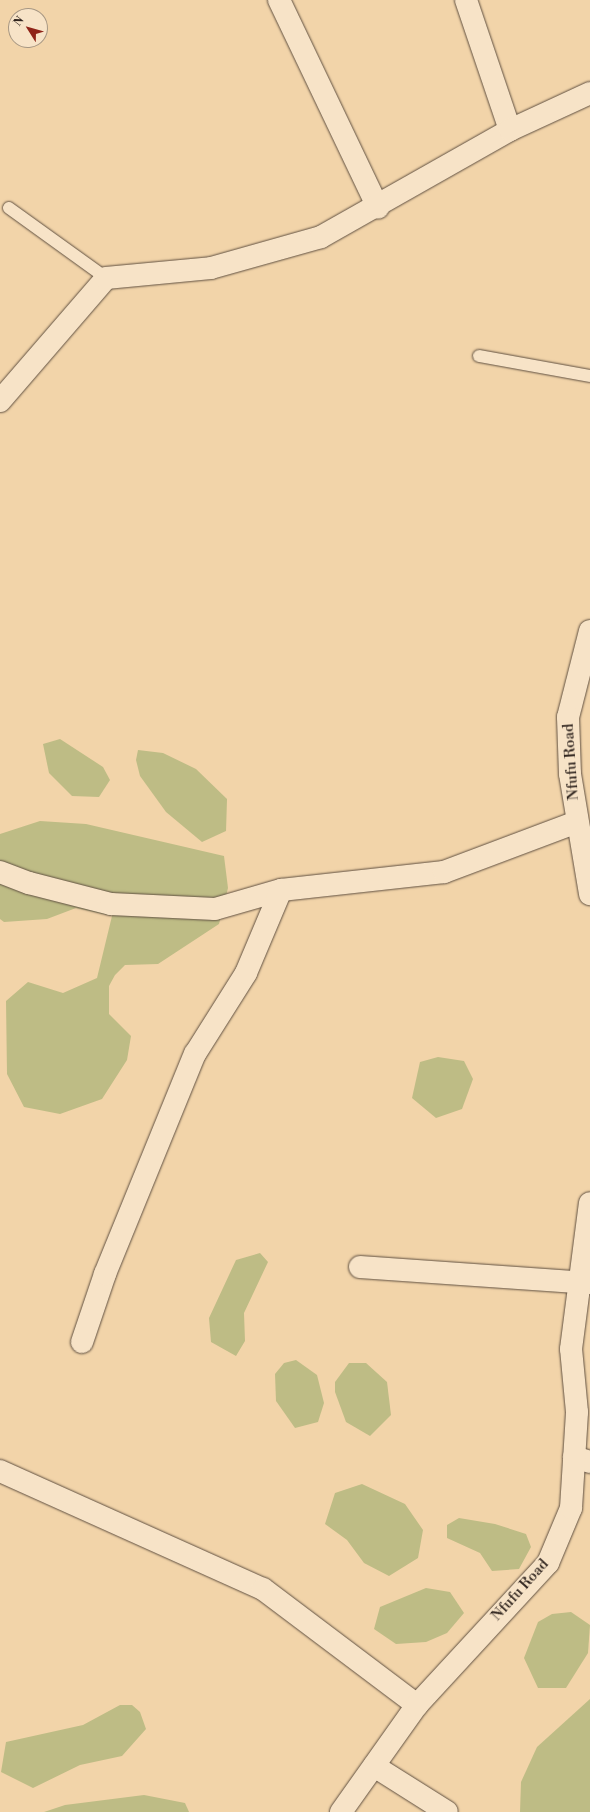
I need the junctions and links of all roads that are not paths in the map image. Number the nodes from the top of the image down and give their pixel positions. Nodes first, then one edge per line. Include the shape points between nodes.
1 (279, 0) edge
2 (466, 0) edge
3 (590, 93) edge
4 (510, 130) junction
5 (9, 208) dead end
6 (378, 208) junction
7 (106, 278) junction
8 (479, 356) dead end
9 (590, 376) edge
10 (0, 401) edge
11 (590, 631) edge
12 (576, 822) junction
13 (0, 872) edge
14 (281, 890) junction
15 (590, 894) edge
16 (590, 1203) edge
17 (360, 1267) dead end
18 (584, 1282) edge
19 (82, 1342) dead end
20 (582, 1460) edge
21 (0, 1471) edge
22 (417, 1705) junction
23 (374, 1766) junction
24 (341, 1812) edge
25 (447, 1812) edge

1 - 6 street
2 - 4 street
3 - 4 street
4 - 6 street
5 - 7 lane
6 - 7 street via 321,237 211,268
7 - 10 street
8 - 9 lane
11 - 12 street, Nfufu Road via 568,717
12 - 14 street via 444,872
12 - 15 street, Nfufu Road
13 - 14 street via 29,883 111,904 215,909
14 - 19 street via 246,973 195,1054 105,1274
16 - 18 street, Nfufu Road
17 - 18 street
18 - 20 street, Nfufu Road via 571,1349
20 - 22 street, Nfufu Road via 571,1508 548,1563
21 - 22 street via 263,1589
22 - 23 street, Nfufu Road
23 - 24 street, Nfufu Road
23 - 25 street

